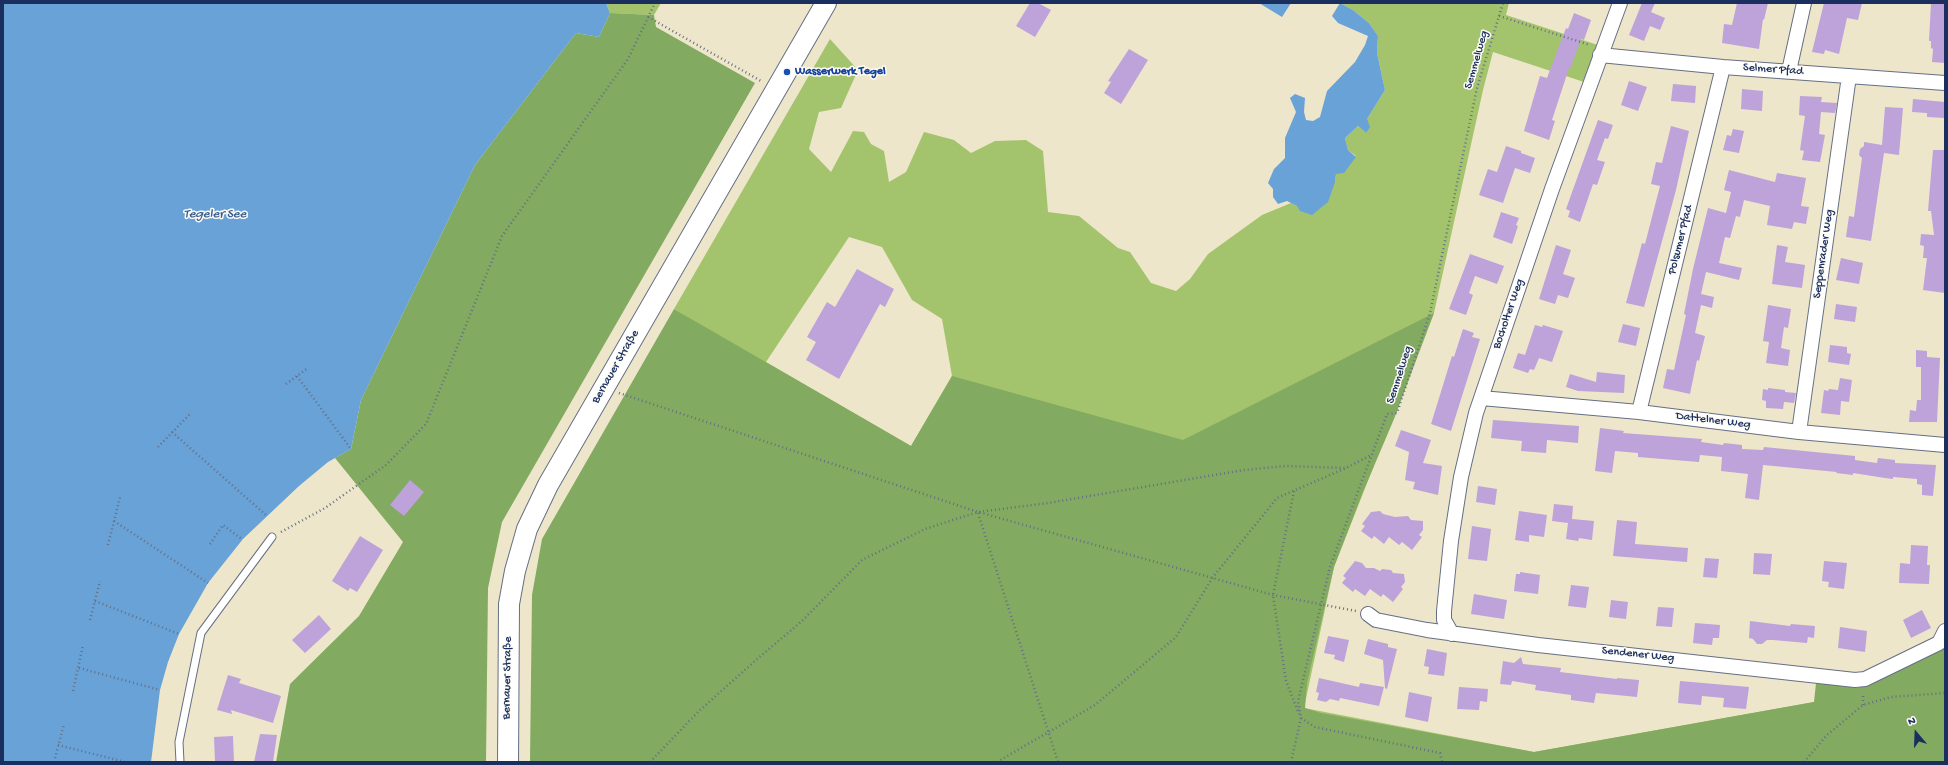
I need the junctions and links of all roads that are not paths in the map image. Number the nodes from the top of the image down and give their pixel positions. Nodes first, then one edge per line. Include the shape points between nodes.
1 (826, 3) edge
2 (1620, 3) edge
3 (1804, 3) edge
4 (1598, 51) junction
5 (1723, 67) junction
6 (1789, 71) junction
7 (1849, 76) junction
8 (1945, 84) edge
9 (1480, 398) junction
10 (1639, 412) junction
11 (1799, 432) junction
12 (1945, 445) edge
13 (272, 537) road end
14 (1368, 614) road end
15 (1945, 631) edge
16 (1452, 634) junction
17 (180, 762) edge
18 (508, 762) edge

1 - 18 main road, Bernauer Straße via 555,472 527,529 509,604
2 - 4 street, Bocholter Weg
3 - 6 street
4 - 5 street, Selmer Pfad
4 - 9 street, Bocholter Weg
5 - 6 street, Selmer Pfad
5 - 10 street, Polsumer Pfad
6 - 7 street, Selmer Pfad
7 - 8 street, Selmer Pfad
7 - 11 street, Seppenrader Weg
9 - 10 street, Dattelner Weg
9 - 16 street, Bocholter Weg via 1461,478 1451,541 1444,620
10 - 11 street, Dattelner Weg
11 - 12 street, Dattelner Weg
13 - 17 lane via 201,633 179,742
14 - 16 street, Sendener Weg via 1376,620
15 - 16 street, Sendener Weg via 1939,642 1865,679 1855,680 1538,646

